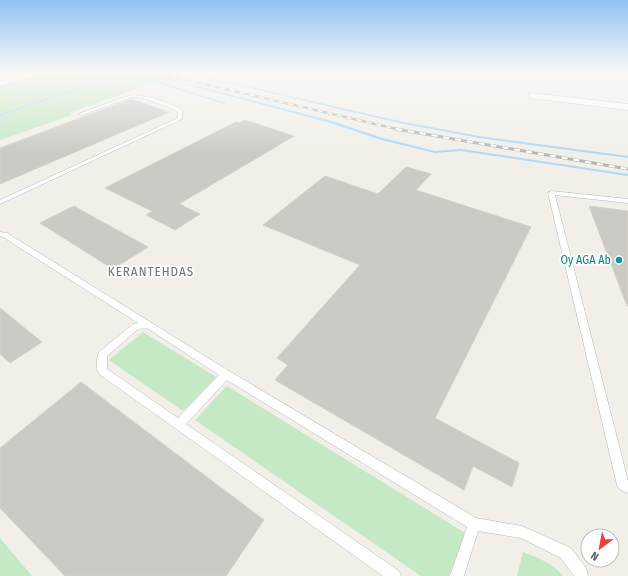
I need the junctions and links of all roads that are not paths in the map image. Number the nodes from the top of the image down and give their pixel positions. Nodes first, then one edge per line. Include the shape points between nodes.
1 (123, 99) edge
2 (148, 99) edge
3 (557, 99) edge
4 (628, 107) edge
5 (80, 114) dead end
6 (628, 201) edge
7 (0, 202) edge
8 (0, 234) edge
9 (149, 325) junction
10 (226, 374) junction
11 (178, 425) junction
12 (628, 487) edge
13 (474, 524) junction
14 (394, 576) edge
15 (457, 576) edge
16 (581, 576) edge

1 - 5 lane
2 - 7 lane via 174,107 180,111 180,119
3 - 4 street
6 - 12 lane via 551,193 622,485
8 - 9 lane
9 - 10 lane
9 - 11 lane via 136,326 102,355 102,371
10 - 11 lane
10 - 13 lane
11 - 14 lane
13 - 15 lane
13 - 16 lane via 522,532 566,552

